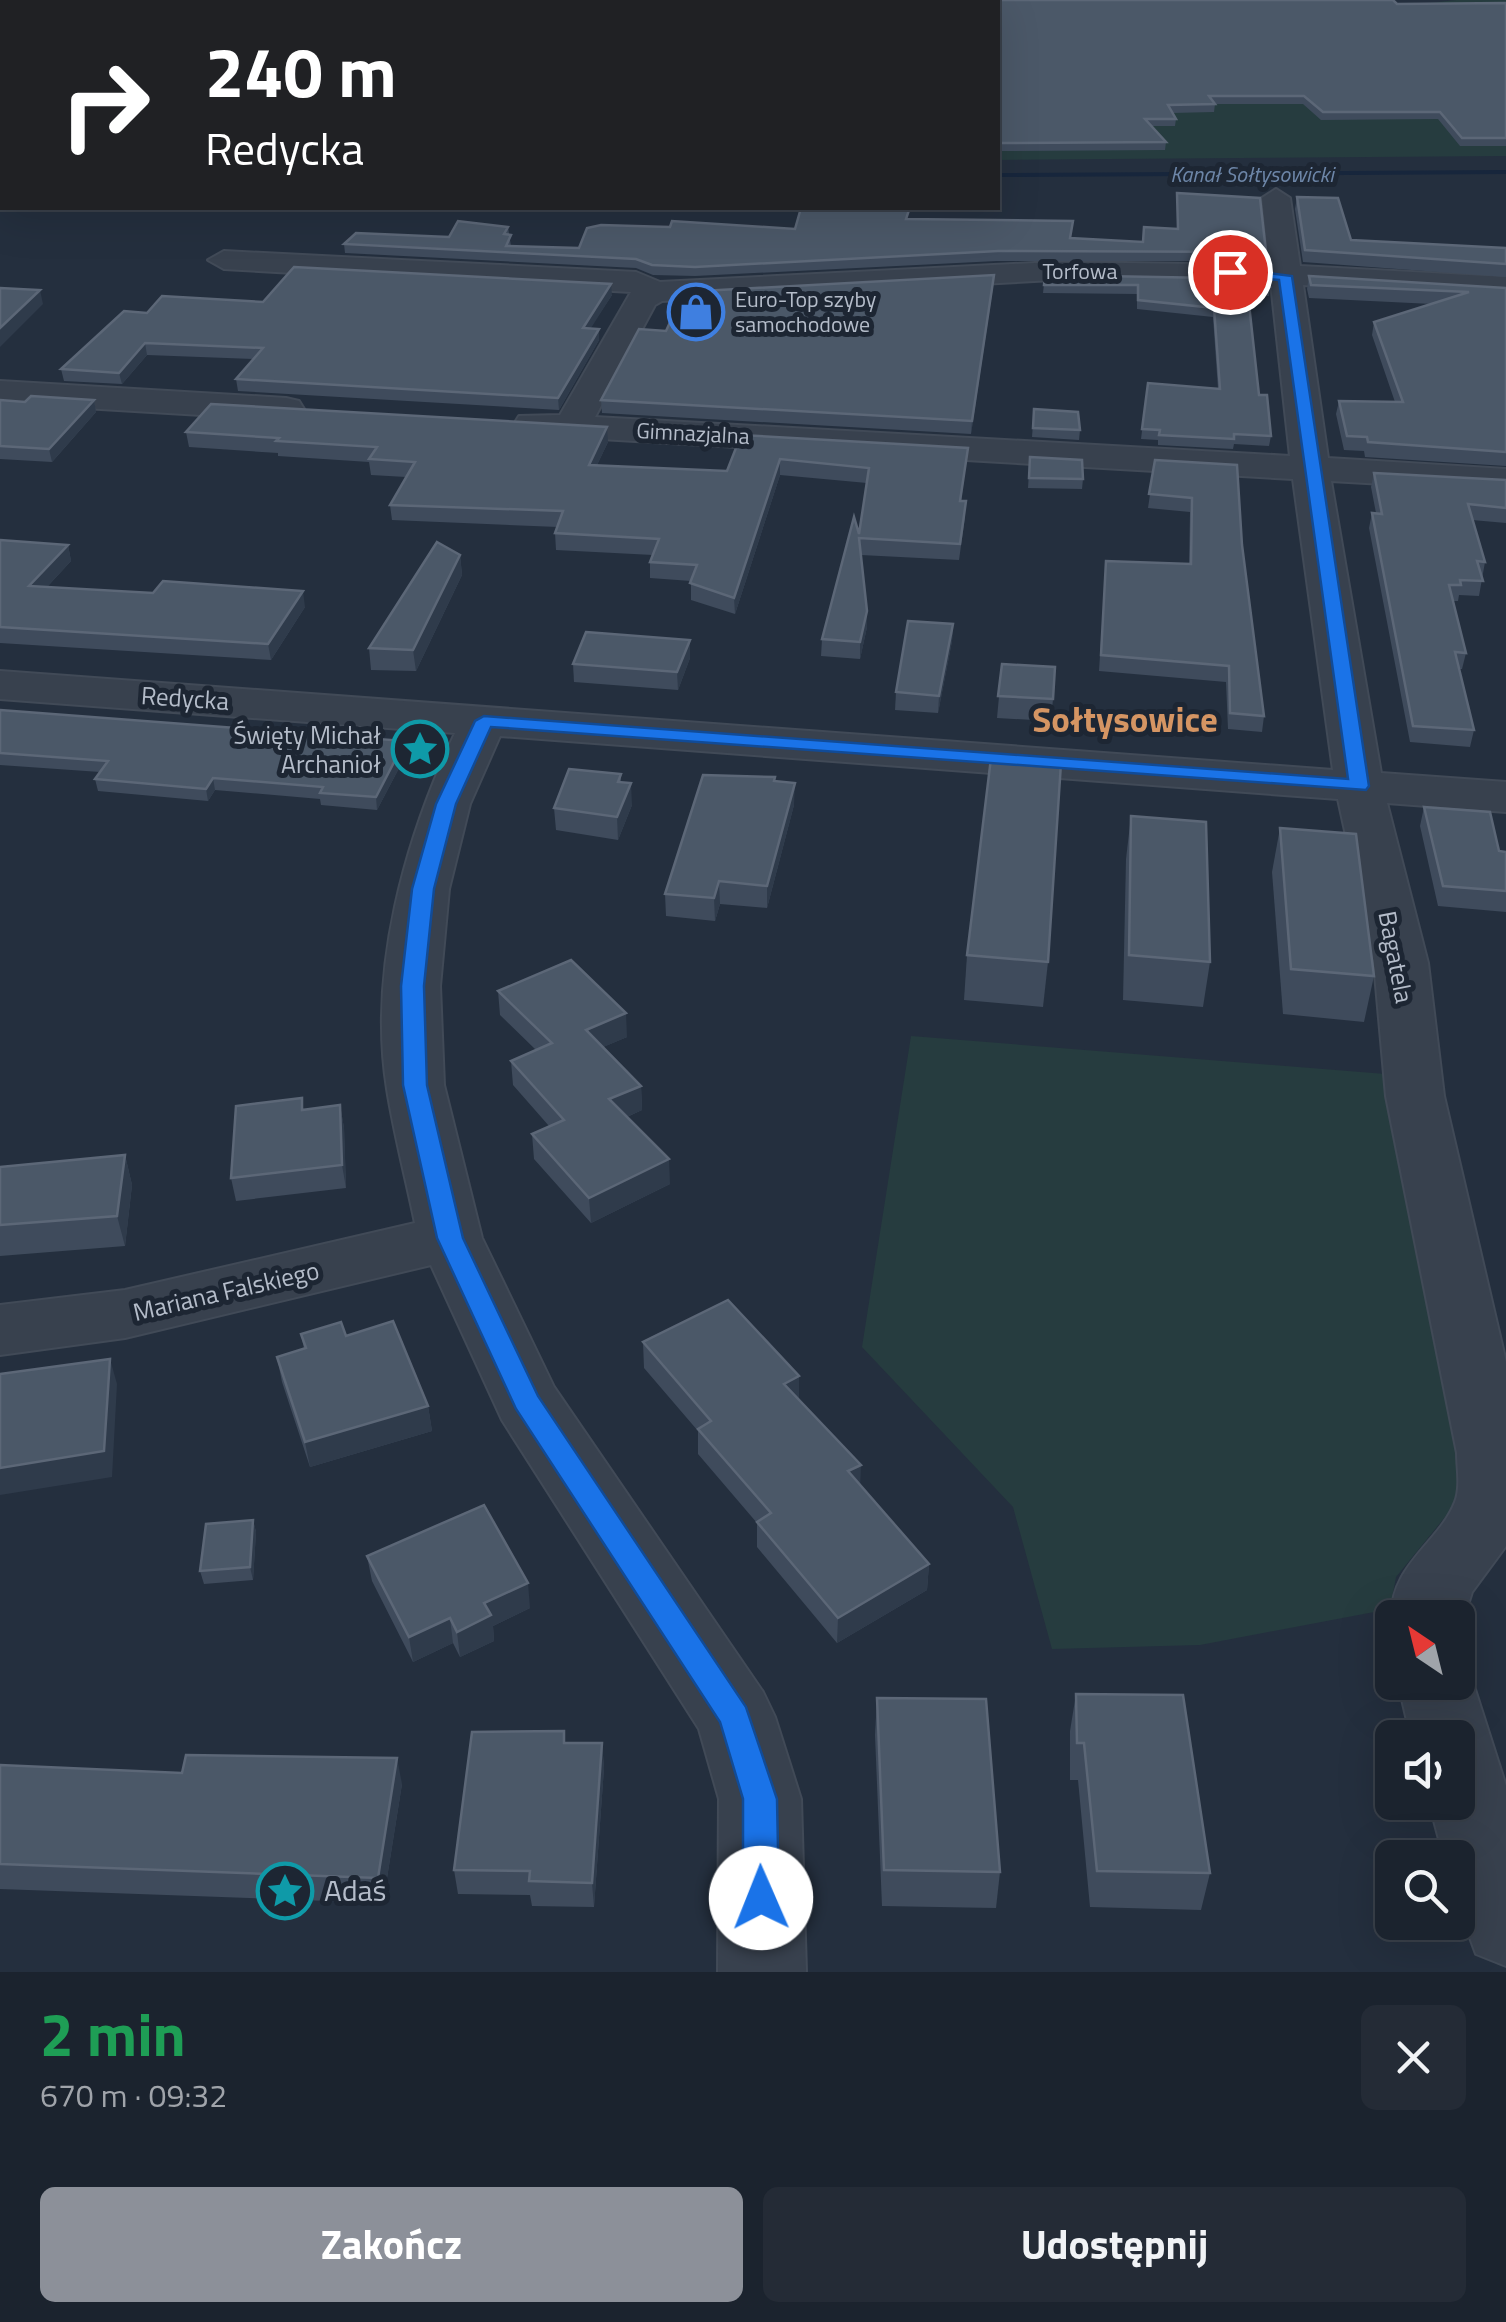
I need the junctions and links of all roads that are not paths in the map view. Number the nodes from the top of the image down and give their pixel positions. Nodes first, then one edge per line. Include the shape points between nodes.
1 (1276, 198) dead end
2 (224, 260) dead end
3 (1285, 276) junction
4 (1506, 287) edge
5 (654, 292) junction
6 (0, 392) edge
7 (326, 412) edge
8 (500, 422) edge
9 (572, 426) junction
10 (1310, 468) junction
11 (1506, 480) edge
12 (0, 684) edge
13 (484, 721) junction
14 (1359, 786) junction
15 (1506, 797) edge
16 (450, 1238) junction
17 (0, 1330) edge
18 (1430, 1600) edge
19 (1475, 1820) edge
20 (1506, 1926) edge
21 (762, 1972) edge

1 - 3 street, Bagatela
2 - 5 street, Torfowa via 636,282
3 - 4 street, Torfowa
3 - 5 street, Torfowa via 1053,271
3 - 10 street, Bagatela
5 - 9 street via 642,298
6 - 7 street
8 - 9 street, Gimnazjalna
9 - 10 street, Gimnazjalna
10 - 11 street, Gimnazjalna
10 - 14 street, Bagatela
12 - 13 street, Redycka
13 - 14 street, Redycka
13 - 16 street via 446,804 423,889 412,986 415,1085
14 - 15 street, Redycka
14 - 18 street, Bagatela via 1401,963 1415,1096 1492,1453 1492,1503
16 - 17 street, Mariana Falskiego via 125,1314
16 - 21 street via 526,1401 735,1717 760,1799
19 - 20 street

